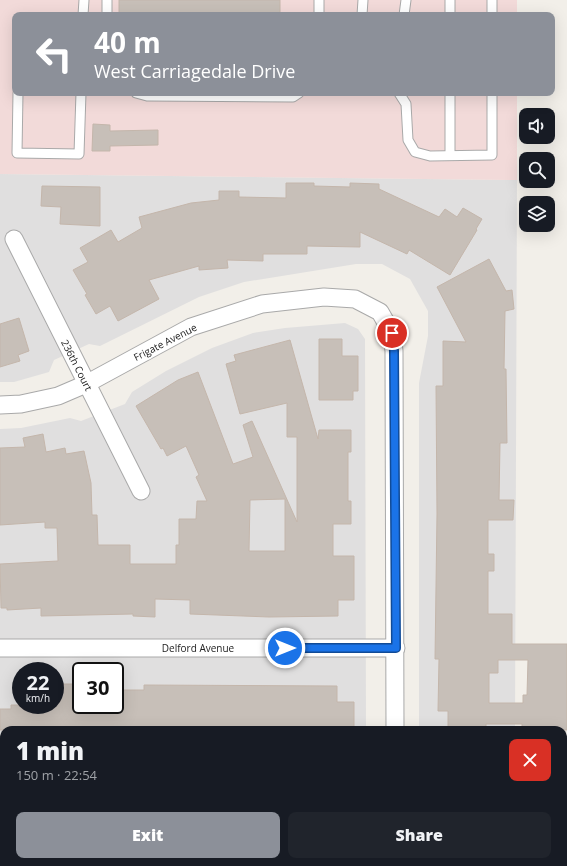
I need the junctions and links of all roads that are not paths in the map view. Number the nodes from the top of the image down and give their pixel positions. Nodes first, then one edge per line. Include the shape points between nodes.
1 (84, 0) edge
2 (107, 0) edge
3 (319, 0) edge
4 (362, 0) edge
5 (406, 0) edge
6 (450, 0) edge
7 (492, 0) edge
8 (83, 12) edge
9 (107, 12) edge
10 (319, 12) edge
11 (362, 12) edge
12 (404, 12) edge
13 (450, 12) edge
14 (492, 12) edge
15 (18, 96) edge
16 (81, 96) edge
17 (147, 96) edge
18 (294, 96) edge
19 (401, 96) edge
20 (450, 96) edge
21 (492, 96) edge
22 (450, 155) junction
23 (14, 239) dead end
24 (86, 384) junction
25 (0, 405) edge
26 (141, 491) dead end
27 (0, 648) edge
28 (396, 648) junction
29 (395, 726) edge

1 - 8 lane
2 - 9 lane
3 - 10 lane
4 - 11 lane
5 - 12 lane
6 - 13 lane
7 - 14 lane
15 - 16 lane via 17,152 79,154
17 - 18 lane
19 - 22 lane via 406,104 408,140 415,152 430,156
20 - 22 lane
21 - 22 lane via 492,155
23 - 24 street, 236th Court
24 - 25 street, Frigate Avenue via 58,396 21,404
24 - 26 street, 236th Court
24 - 28 street, Frigate Avenue via 192,327 262,304 324,297 355,299 380,312 392,333 394,351
27 - 28 street, Delford Avenue
28 - 29 street

